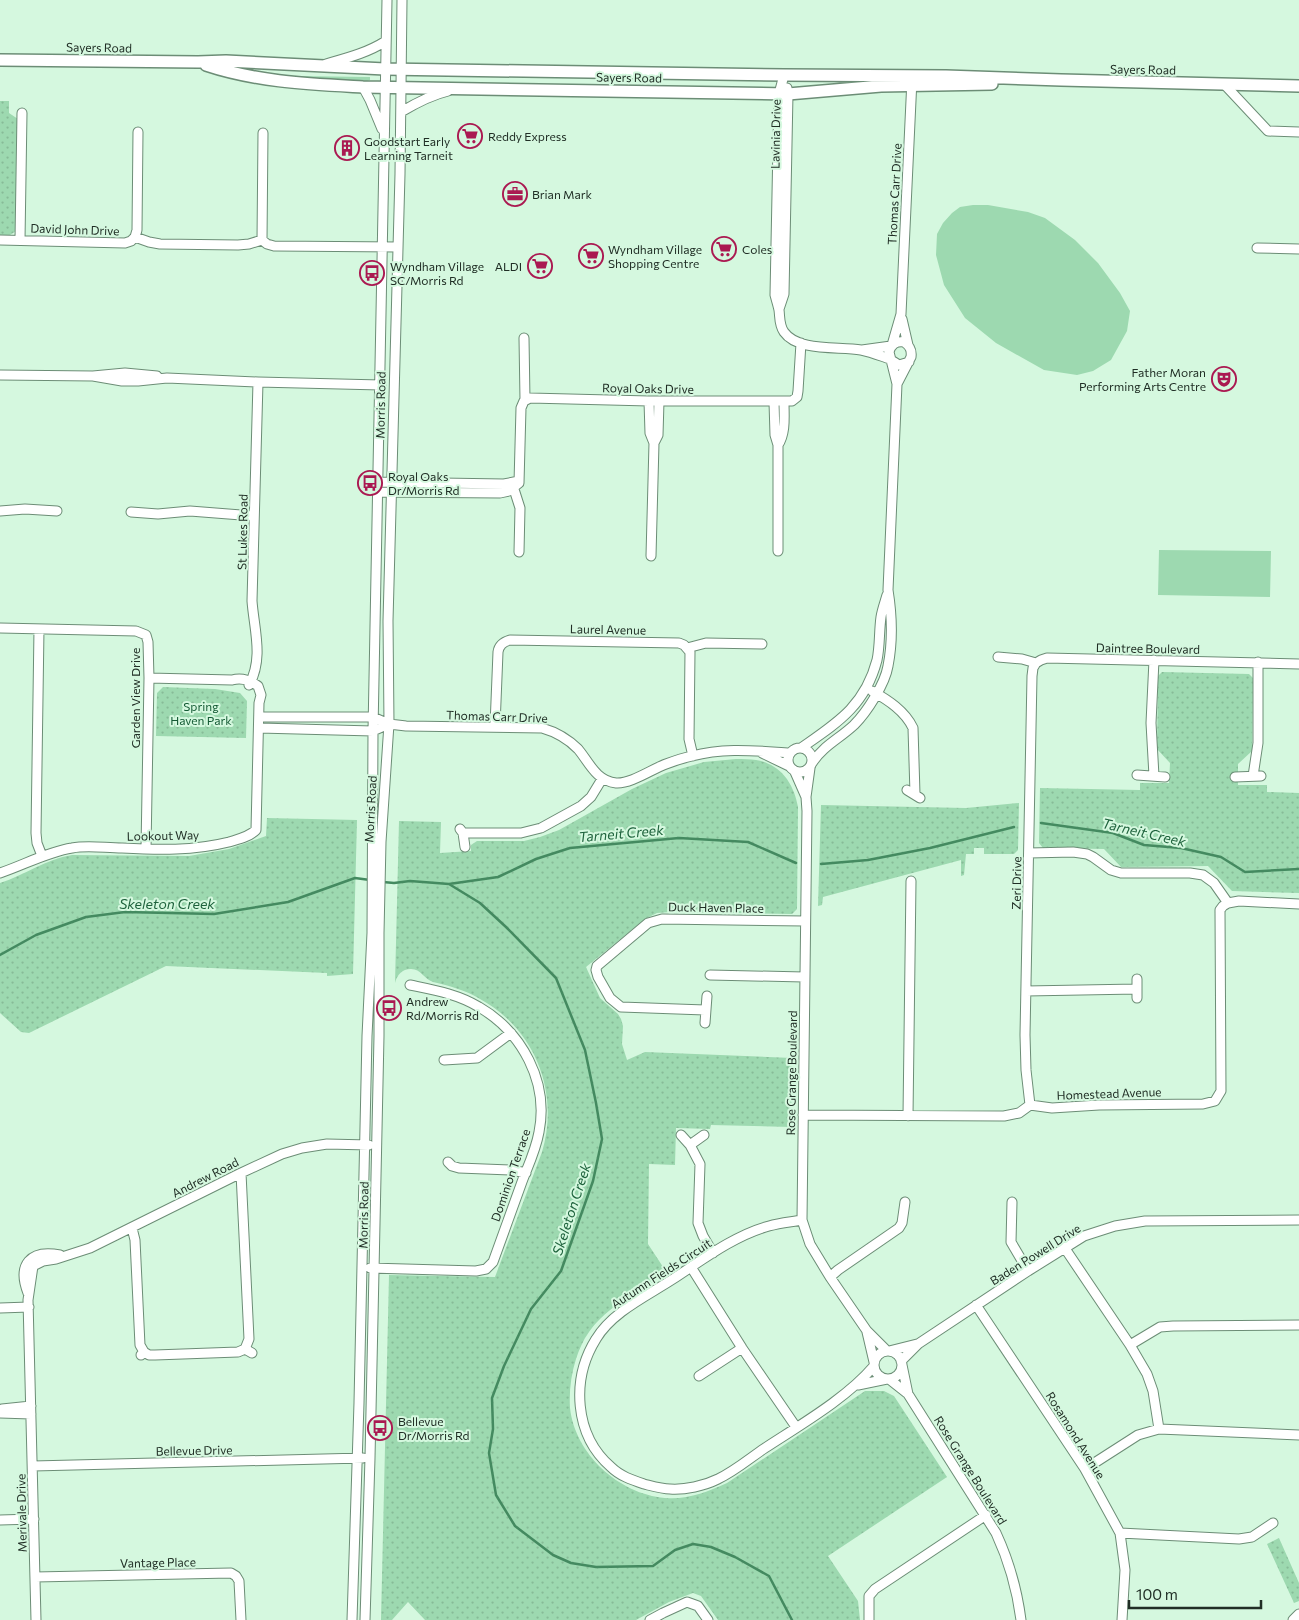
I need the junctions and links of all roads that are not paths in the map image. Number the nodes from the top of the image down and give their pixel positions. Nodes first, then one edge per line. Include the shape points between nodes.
1 (387, 0) edge
2 (402, 0) edge
3 (386, 42) junction
4 (0, 60) edge
5 (203, 62) junction
6 (315, 66) junction
7 (385, 69) junction
8 (401, 69) junction
9 (784, 75) junction
10 (912, 81) junction
11 (1224, 84) junction
12 (1299, 86) edge
13 (363, 87) junction
14 (385, 87) junction
15 (401, 88) junction
16 (458, 88) junction
17 (783, 94) junction
18 (401, 112) junction
19 (22, 113) dead end
20 (138, 132) dead end
21 (1299, 132) edge
22 (263, 133) dead end
23 (384, 134) junction
24 (135, 237) junction
25 (0, 240) edge
26 (20, 240) junction
27 (262, 240) junction
28 (398, 247) junction
29 (382, 248) junction
30 (1258, 248) dead end
31 (1299, 249) edge
32 (901, 314) junction
33 (524, 338) dead end
34 (801, 343) junction
35 (908, 345) junction
36 (892, 346) junction
37 (860, 350) junction
38 (891, 360) junction
39 (908, 362) junction
40 (0, 375) edge
41 (258, 382) junction
42 (897, 384) junction
43 (381, 385) junction
44 (525, 400) junction
45 (654, 401) junction
46 (774, 402) junction
47 (784, 402) junction
48 (778, 445) junction
49 (378, 482) junction
50 (391, 482) junction
51 (515, 484) junction
52 (378, 492) junction
53 (391, 492) junction
54 (0, 511) edge
55 (56, 511) dead end
56 (131, 512) dead end
57 (254, 516) junction
58 (778, 551) dead end
59 (519, 552) dead end
60 (651, 556) dead end
61 (888, 590) junction
62 (0, 628) edge
63 (39, 629) junction
64 (762, 644) dead end
65 (687, 648) junction
66 (998, 657) dead end
67 (1154, 660) junction
68 (1258, 662) junction
69 (1036, 663) junction
70 (1299, 664) edge
71 (149, 678) junction
72 (250, 684) junction
73 (866, 688) junction
74 (877, 694) junction
75 (259, 717) junction
76 (316, 717) junction
77 (373, 717) junction
78 (388, 724) junction
79 (496, 726) junction
80 (259, 728) junction
81 (315, 730) junction
82 (373, 731) junction
83 (801, 748) junction
84 (758, 752) junction
85 (790, 753) junction
86 (693, 756) junction
87 (811, 766) junction
88 (792, 769) junction
89 (1137, 776) dead end
90 (1154, 776) junction
91 (1165, 777) dead end
92 (1235, 777) dead end
93 (602, 779) junction
94 (914, 794) dead end
95 (806, 797) junction
96 (377, 842) junction
97 (465, 847) dead end
98 (146, 849) junction
99 (1029, 853) junction
100 (42, 856) junction
101 (0, 874) edge
102 (911, 881) dead end
103 (1228, 903) junction
104 (1299, 904) edge
105 (805, 921) junction
106 (375, 933) junction
107 (710, 976) dead end
108 (804, 977) junction
109 (410, 985) dead end
110 (1137, 989) dead end
111 (1026, 991) junction
112 (707, 996) dead end
113 (705, 1010) junction
114 (705, 1023) dead end
115 (511, 1033) junction
116 (444, 1060) dead end
117 (1030, 1105) junction
118 (803, 1116) junction
119 (908, 1116) junction
120 (681, 1135) dead end
121 (704, 1136) dead end
122 (364, 1145) junction
123 (377, 1145) junction
124 (690, 1145) junction
125 (448, 1162) dead end
126 (241, 1173) junction
127 (526, 1173) junction
128 (906, 1202) dead end
129 (1012, 1202) dead end
130 (802, 1220) junction
131 (1299, 1220) edge
132 (132, 1228) junction
133 (1064, 1247) junction
134 (713, 1253) junction
135 (30, 1264) joint
136 (692, 1267) junction
137 (362, 1268) junction
138 (374, 1268) junction
139 (1028, 1270) junction
140 (830, 1278) junction
141 (976, 1305) junction
142 (28, 1307) junction
143 (0, 1308) edge
144 (1299, 1325) edge
145 (866, 1331) junction
146 (918, 1344) junction
147 (1130, 1346) junction
148 (742, 1348) junction
149 (888, 1351) junction
150 (902, 1363) junction
151 (874, 1364) junction
152 (699, 1376) dead end
153 (888, 1379) junction
154 (855, 1386) junction
155 (908, 1394) junction
156 (31, 1410) junction
157 (0, 1411) edge
158 (796, 1427) junction
159 (1159, 1429) junction
160 (1299, 1435) edge
161 (357, 1458) junction
162 (370, 1458) junction
163 (32, 1466) junction
164 (1085, 1469) junction
165 (986, 1515) junction
166 (34, 1519) junction
167 (0, 1520) edge
168 (1273, 1523) dead end
169 (1120, 1533) junction
170 (35, 1577) junction
171 (1299, 1614) edge
172 (36, 1620) edge
173 (241, 1620) edge
174 (352, 1620) edge
175 (365, 1620) edge
176 (650, 1620) edge
177 (708, 1620) edge
178 (870, 1620) edge
179 (1021, 1620) edge
180 (1122, 1620) edge
181 (1293, 1620) edge

1 - 3 street, Morris Road
2 - 8 street, Morris Road
3 - 6 street via 353,57
3 - 7 street, Morris Road
4 - 5 main road, Sayers Road
5 - 6 main road, Sayers Road
5 - 13 main road, Sayers Road via 224,71 265,79
6 - 7 main road, Sayers Road
7 - 8 main road, Sayers Road
7 - 14 street, Morris Road
8 - 9 main road, Sayers Road
8 - 15 street, Morris Road
9 - 10 main road, Sayers Road
9 - 17 street, Lavinia Drive
10 - 11 main road, Sayers Road via 964,85 1061,80
10 - 17 main road, Sayers Road
10 - 32 street, Thomas Carr Drive
11 - 12 main road, Sayers Road
11 - 21 street via 1268,130
13 - 14 main road, Sayers Road
13 - 23 street
14 - 15 main road, Sayers Road
14 - 23 street, Morris Road
15 - 16 main road, Sayers Road
15 - 18 street, Morris Road
16 - 17 main road, Sayers Road
16 - 18 street via 438,93
17 - 34 street, Lavinia Drive via 784,294 779,309 780,325 784,333
18 - 28 street, Morris Road
19 - 26 street
20 - 24 street
22 - 27 street
23 - 29 street, Morris Road
24 - 26 street, David John Drive via 125,243
24 - 27 street, David John Drive via 166,244 238,245
25 - 26 street, David John Drive
27 - 29 street, David John Drive via 274,246
28 - 29 street, David John Drive
28 - 50 street, Morris Road
29 - 43 street, Morris Road
30 - 31 street
32 - 35 street, Thomas Carr Drive
32 - 36 street, Thomas Carr Drive
33 - 44 street
34 - 37 street, Lavinia Drive
34 - 47 street via 798,395 794,400
35 - 36 street via 900,342
35 - 39 street via 912,353
36 - 37 street, Lavinia Drive
36 - 38 street via 889,352
37 - 38 street, Lavinia Drive
38 - 39 street via 899,365
38 - 42 street
39 - 42 street
40 - 41 street
41 - 43 street
41 - 57 street, St Lukes Road
42 - 61 street
43 - 49 street, Morris Road
44 - 45 street, Royal Oaks Drive
44 - 51 street via 521,408
45 - 46 street, Royal Oaks Drive
45 - 60 street via 658,435 654,443
46 - 47 street, Royal Oaks Drive
46 - 48 street
47 - 48 street via 782,440
48 - 58 street
49 - 50 street
49 - 52 street, Morris Road
50 - 51 street
50 - 53 street, Morris Road
51 - 53 street via 500,494
51 - 59 street via 520,508
52 - 53 street
52 - 77 street, Morris Road
53 - 78 street, Morris Road
54 - 55 street
56 - 57 street via 190,511
57 - 72 street, St Lukes Road via 252,601 258,661
61 - 73 street via 881,617 877,659
61 - 74 street via 892,618 888,668
62 - 63 street, Garden View Drive
63 - 71 street, Garden View Drive via 144,633 148,638
63 - 100 street via 36,833
64 - 65 street via 706,642
65 - 79 street, Laurel Avenue via 679,643 505,641 498,652
65 - 86 street via 690,652 689,739
66 - 69 street, Daintree Boulevard
67 - 68 street, Daintree Boulevard
67 - 69 street, Daintree Boulevard via 1047,658
67 - 90 street via 1151,723
68 - 70 street, Daintree Boulevard
68 - 92 street via 1257,776
69 - 99 street, Zeri Drive via 1032,676
71 - 72 street via 241,678
71 - 98 street, Garden View Drive
72 - 75 street via 260,689
73 - 74 street
73 - 83 street via 848,713 827,732
74 - 87 street via 853,726 819,752
74 - 94 street via 896,707 913,728
75 - 76 street
75 - 80 street
76 - 77 street
76 - 81 street
77 - 78 street
77 - 82 street, Morris Road
78 - 79 street, Thomas Carr Drive
78 - 82 street
78 - 96 street, Morris Road
79 - 93 street, Thomas Carr Drive via 554,731 578,750
80 - 81 street
80 - 98 street, Lookout Way via 257,827 254,832 210,846
81 - 82 street
82 - 96 street, Morris Road
83 - 85 street
83 - 87 street via 810,754
84 - 85 street
84 - 86 street via 735,750
84 - 88 street
85 - 88 street via 788,759
86 - 93 street via 630,780 617,783
87 - 88 street via 803,772
87 - 95 street, Rose Grange Boulevard
88 - 95 street, Rose Grange Boulevard
89 - 90 street
90 - 91 street
93 - 97 street via 581,806 541,828 520,833 462,831
95 - 105 street, Rose Grange Boulevard
96 - 106 street, Morris Road
98 - 100 street, Lookout Way via 79,847
99 - 103 street via 1087,854 1110,870 1122,873 1203,874
99 - 111 street, Zeri Drive
100 - 101 street, Lookout Way
102 - 119 street
103 - 104 street
103 - 117 street, Homestead Avenue via 1220,910 1221,1091 1215,1101 1052,1108
105 - 108 street, Rose Grange Boulevard
105 - 113 street, Duck Haven Place via 662,919 648,923 597,966 598,977 610,998 621,1007
106 - 122 street, Morris Road
106 - 123 street, Morris Road via 379,1036
107 - 108 street
108 - 118 street, Rose Grange Boulevard
109 - 115 street, Dominion Terrace via 449,993 465,1000 491,1014
110 - 111 street
111 - 117 street, Zeri Drive via 1026,1070
112 - 113 street
113 - 114 street
115 - 116 street via 476,1058
115 - 127 street, Dominion Terrace via 530,1062 540,1094 539,1133
117 - 119 street via 1019,1113 1004,1116
118 - 119 street
118 - 130 street, Rose Grange Boulevard
120 - 124 street
121 - 124 street
122 - 123 street, Andrew Road
122 - 126 street, Andrew Road via 327,1144 302,1148
122 - 137 street, Morris Road
123 - 138 street, Morris Road
124 - 134 street via 700,1164 698,1223
125 - 127 street via 459,1168
126 - 132 street, Andrew Road
126 - 132 street via 248,1351 142,1354 136,1240
127 - 138 street, Dominion Terrace via 493,1262 486,1269
128 - 140 street via 899,1228
129 - 139 street via 1011,1242
130 - 134 street, Autumn Fields Circuit via 767,1226
130 - 140 street, Rose Grange Boulevard via 810,1244
131 - 133 street, Baden Powell Drive via 1145,1221 1115,1226 1084,1236
132 - 135 street, Andrew Road via 90,1248
133 - 139 street, Baden Powell Drive
133 - 147 street
134 - 136 street, Autumn Fields Circuit
135 - 142 street, Merivale Drive
136 - 148 street
136 - 158 street, Autumn Fields Circuit via 610,1321 596,1338 583,1365 580,1388 580,1408 593,1444 610,1467 627,1478 670,1489 700,1486 718,1479
137 - 138 street, Dominion Terrace
137 - 161 street, Morris Road
138 - 162 street, Morris Road
139 - 141 street, Baden Powell Drive
140 - 145 street, Rose Grange Boulevard
141 - 146 street, Baden Powell Drive
141 - 164 street, Rosamond Avenue
142 - 143 street
142 - 156 street, Merivale Drive
144 - 147 street via 1173,1326 1160,1328
145 - 149 street, Rose Grange Boulevard
145 - 151 street, Rose Grange Boulevard
146 - 149 street, Baden Powell Drive
146 - 150 street, Baden Powell Drive
147 - 159 street via 1150,1382
148 - 152 street
148 - 158 street
149 - 150 street via 898,1356
149 - 151 street via 877,1356
150 - 153 street via 898,1375
150 - 155 street, Rose Grange Boulevard
151 - 153 street via 879,1376
151 - 154 street, Autumn Fields Circuit
153 - 154 street, Autumn Fields Circuit
153 - 155 street, Rose Grange Boulevard
154 - 158 street, Autumn Fields Circuit
155 - 165 street, Rose Grange Boulevard
156 - 157 street
156 - 163 street, Merivale Drive
159 - 160 street
159 - 164 street via 1138,1435
161 - 162 street, Bellevue Drive
161 - 163 street, Bellevue Drive
161 - 174 street, Morris Road
162 - 175 street, Morris Road
163 - 166 street, Merivale Drive
164 - 169 street, Rosamond Avenue
165 - 178 street via 872,1592 868,1601
165 - 179 street, Rose Grange Boulevard via 1004,1550 1017,1590
166 - 167 street
166 - 170 street, Merivale Drive
168 - 169 street via 1252,1537 1239,1539
169 - 180 street, Rosamond Avenue via 1125,1570
170 - 172 street, Merivale Drive
170 - 173 street, Vantage Place via 230,1573 239,1581
171 - 181 street
176 - 177 street via 687,1602 698,1606

